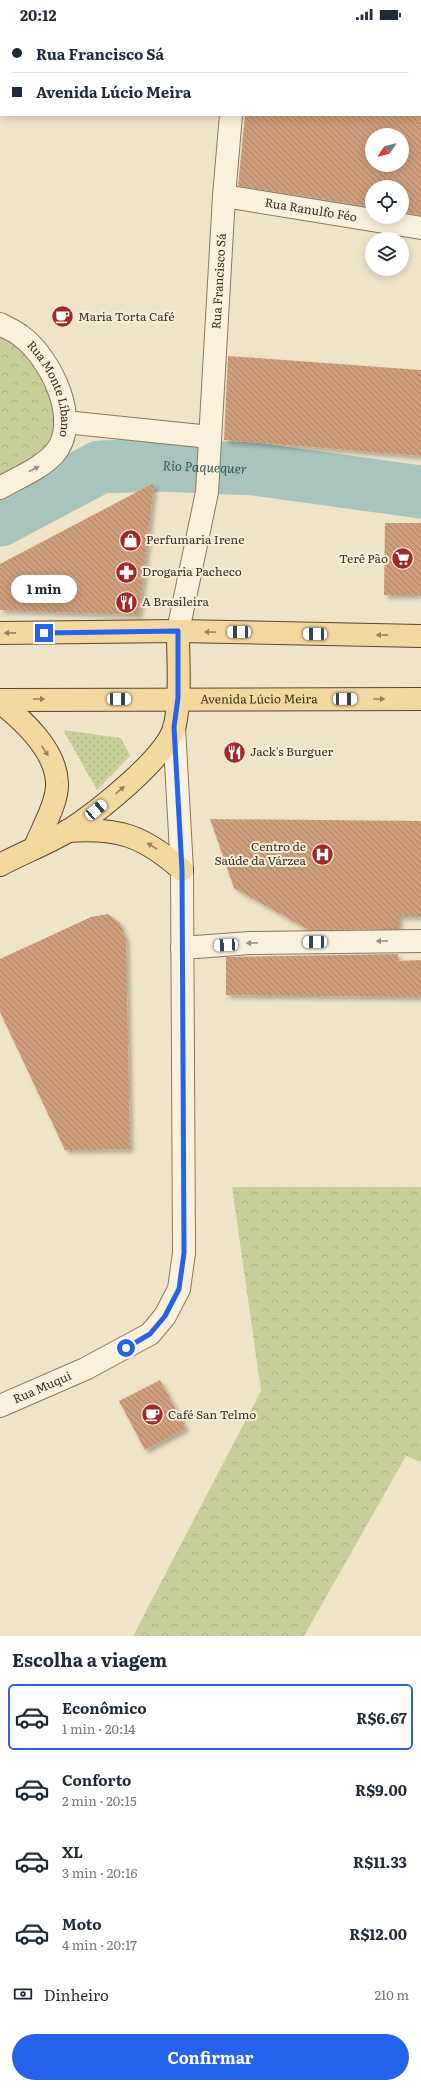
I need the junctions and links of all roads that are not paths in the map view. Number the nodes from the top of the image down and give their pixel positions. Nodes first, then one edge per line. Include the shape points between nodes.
1 (231, 116) edge
2 (224, 196) junction
3 (421, 228) edge
4 (0, 324) edge
5 (65, 422) junction
6 (210, 442) junction
7 (0, 488) edge
8 (178, 631) junction
9 (0, 633) edge
10 (421, 636) edge
11 (178, 698) junction
12 (421, 699) edge
13 (0, 701) edge
14 (174, 727) junction
15 (67, 831) junction
16 (34, 847) junction
17 (0, 865) edge
18 (182, 870) junction
19 (421, 941) edge
20 (182, 948) junction
21 (0, 1406) edge

1 - 2 street, Rua Francisco Sá
2 - 3 street, Rua Ranulfo Féo
2 - 6 street, Rua Francisco Sá
4 - 5 street, Rua Monte Líbano via 21,336 43,358 58,387
5 - 6 street
7 -> 5 street, Rua Monte Líbano via 41,465 54,454 61,444
6 - 8 street, Rua Francisco Sá via 207,492
8 -> 9 main road
10 -> 8 main road
8 - 11 main road
11 -> 12 main road, Avenida Lúcio Meira
13 -> 11 main road, Avenida Lúcio Meira
11 - 14 main road
13 -> 16 main road via 33,734 53,765 57,784 55,795
15 -> 14 main road via 107,801 150,762 165,745
14 - 18 street
15 - 16 main road
18 -> 15 main road via 148,843 124,834 104,829
16 - 17 main road
18 - 20 street
19 -> 20 street via 250,943
20 - 21 street, Rua Muqui via 184,1253 179,1289 165,1316 150,1334 85,1369

